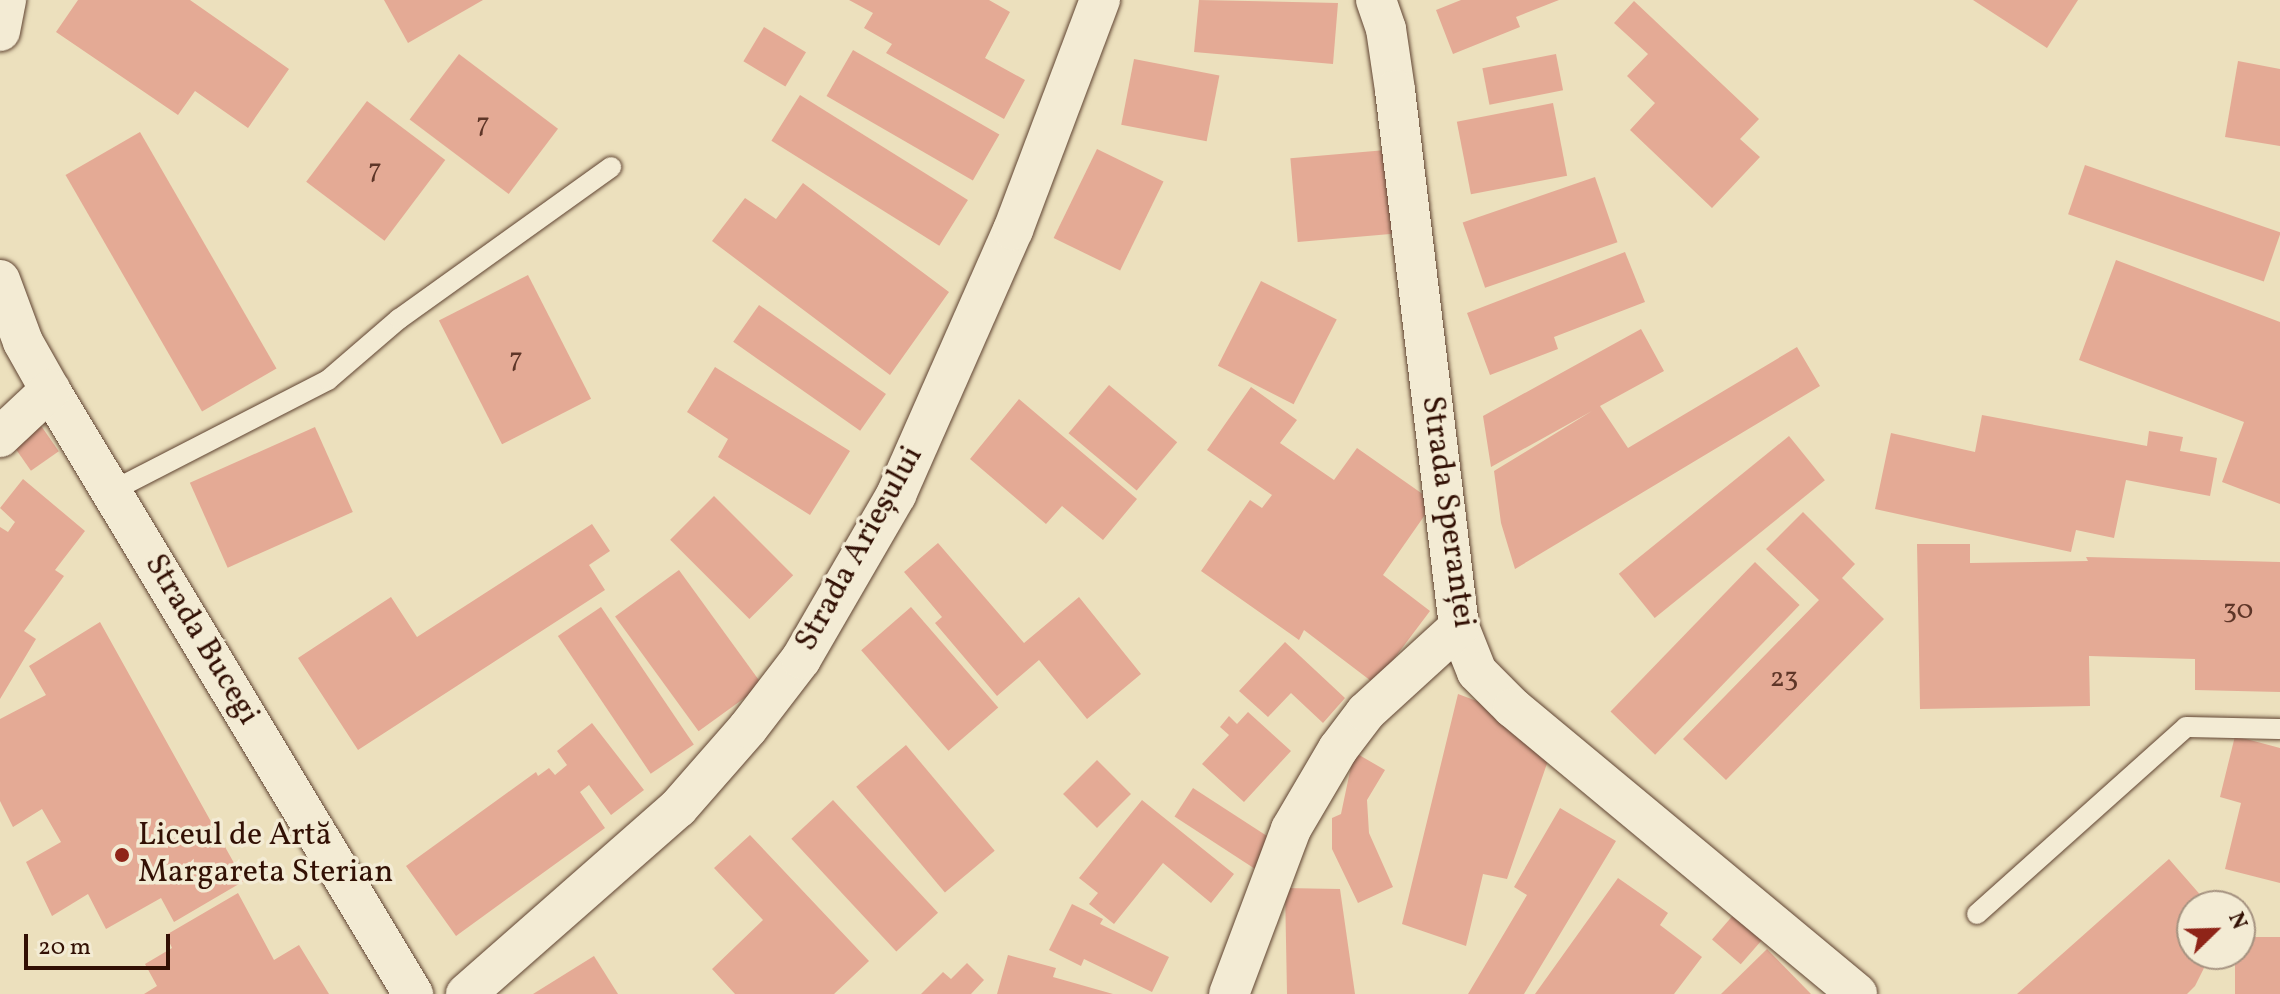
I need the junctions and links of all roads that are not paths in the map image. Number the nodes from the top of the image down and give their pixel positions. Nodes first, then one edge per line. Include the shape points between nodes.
1 (6, 0) edge
2 (1100, 0) edge
3 (1376, 0) edge
4 (0, 31) edge
5 (611, 167) dead end
6 (0, 280) edge
7 (11, 353) edge
8 (50, 390) junction
9 (0, 437) edge
10 (112, 491) junction
11 (1459, 627) junction
12 (2280, 729) edge
13 (1977, 914) dead end
14 (413, 994) edge
15 (466, 994) edge
16 (1229, 994) edge
17 (1857, 994) edge

1 - 4 street
2 - 15 street, Strada Arieșului via 1013,230 896,495 801,659 678,808
3 - 11 street, Strada Speranței via 1395,90
5 - 10 lane via 399,319 328,380
6 - 7 street, Strada Bucegi
7 - 8 street, Strada Bucegi
8 - 9 street
8 - 10 street, Strada Bucegi
10 - 14 street, Strada Bucegi
11 - 16 street via 1366,712 1338,749 1291,829
11 - 17 street, Strada Speranței via 1477,672 1513,708
12 - 13 lane via 2186,727

